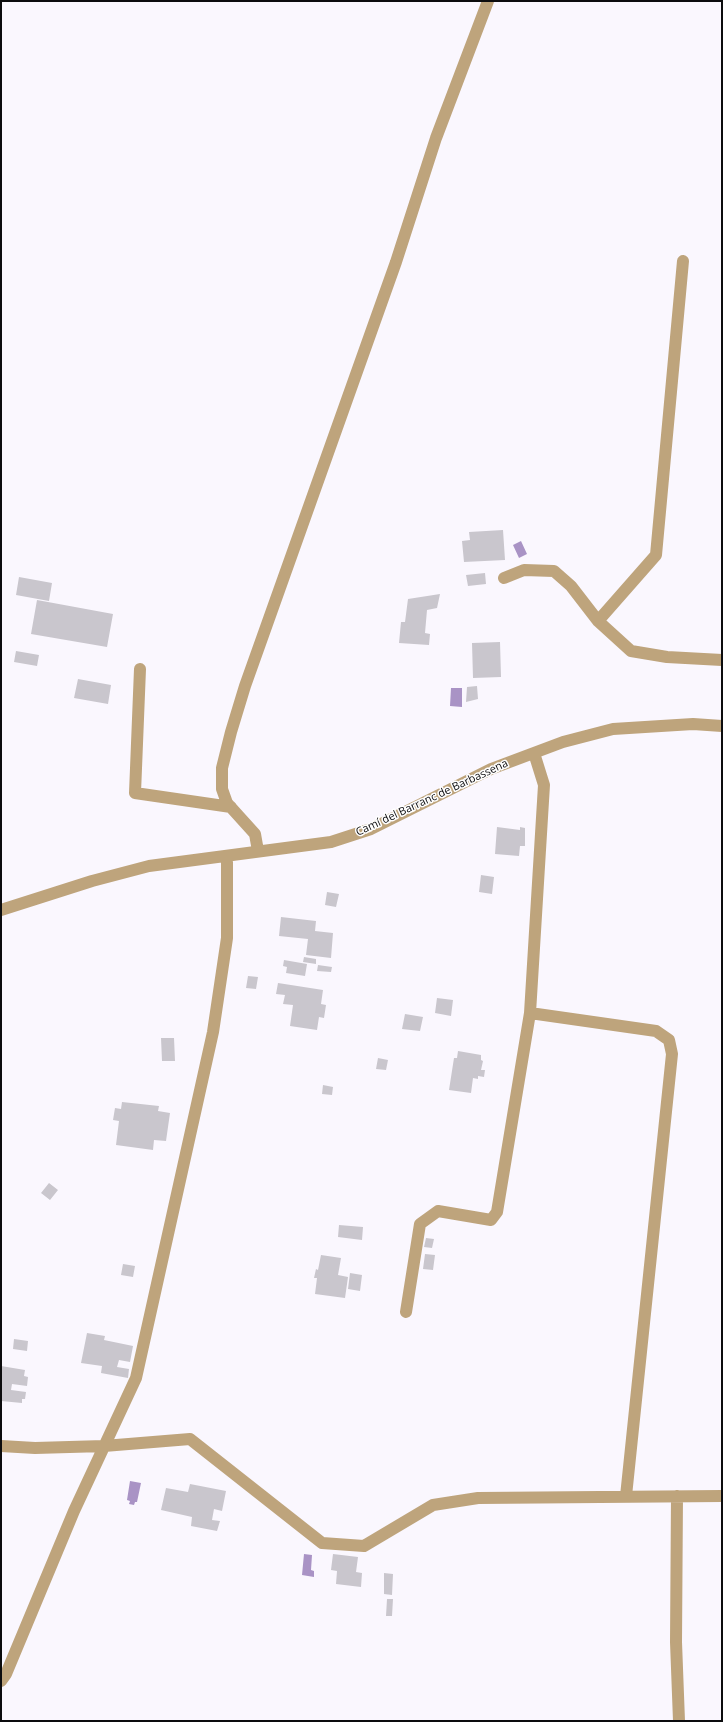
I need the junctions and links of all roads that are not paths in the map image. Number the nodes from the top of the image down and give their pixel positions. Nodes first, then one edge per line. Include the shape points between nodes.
1 (488, 1) edge
2 (684, 261) dead end
3 (504, 578) dead end
4 (598, 621) junction
5 (722, 660) edge
6 (140, 669) dead end
7 (722, 726) edge
8 (534, 753) junction
9 (231, 807) junction
10 (258, 851) junction
11 (226, 856) junction
12 (1, 910) edge
13 (530, 1013) junction
14 (406, 1312) dead end
15 (1, 1446) edge
16 (104, 1446) junction
17 (626, 1496) junction
18 (677, 1496) junction
19 (722, 1496) edge
20 (1, 1681) edge
21 (679, 1721) edge

1 - 9 street via 436,138 396,262 245,686 222,768 222,789
2 - 4 street via 656,555
3 - 4 street via 524,570 554,571 571,586
4 - 5 street via 631,651 667,657
6 - 9 street via 135,793
7 - 8 street, Camí del Barranc de Barbassena via 693,724 613,729 563,742
8 - 10 street, Camí del Barranc de Barbassena via 491,768 371,828 331,842
8 - 13 street via 544,785
9 - 10 street via 255,834
10 - 11 street, Camí del Barranc de Barbassena
11 - 12 street, Camí del Barranc de Barbassena via 149,866
11 - 16 street via 227,938 213,1032 136,1378
13 - 14 street via 497,1212 491,1220 438,1211 420,1224
13 - 17 street via 656,1031 669,1040 672,1054
15 - 16 street
16 - 17 street via 190,1439 322,1542 364,1546 433,1505 478,1498
16 - 20 street
17 - 18 street
18 - 19 street
18 - 21 street via 676,1642

